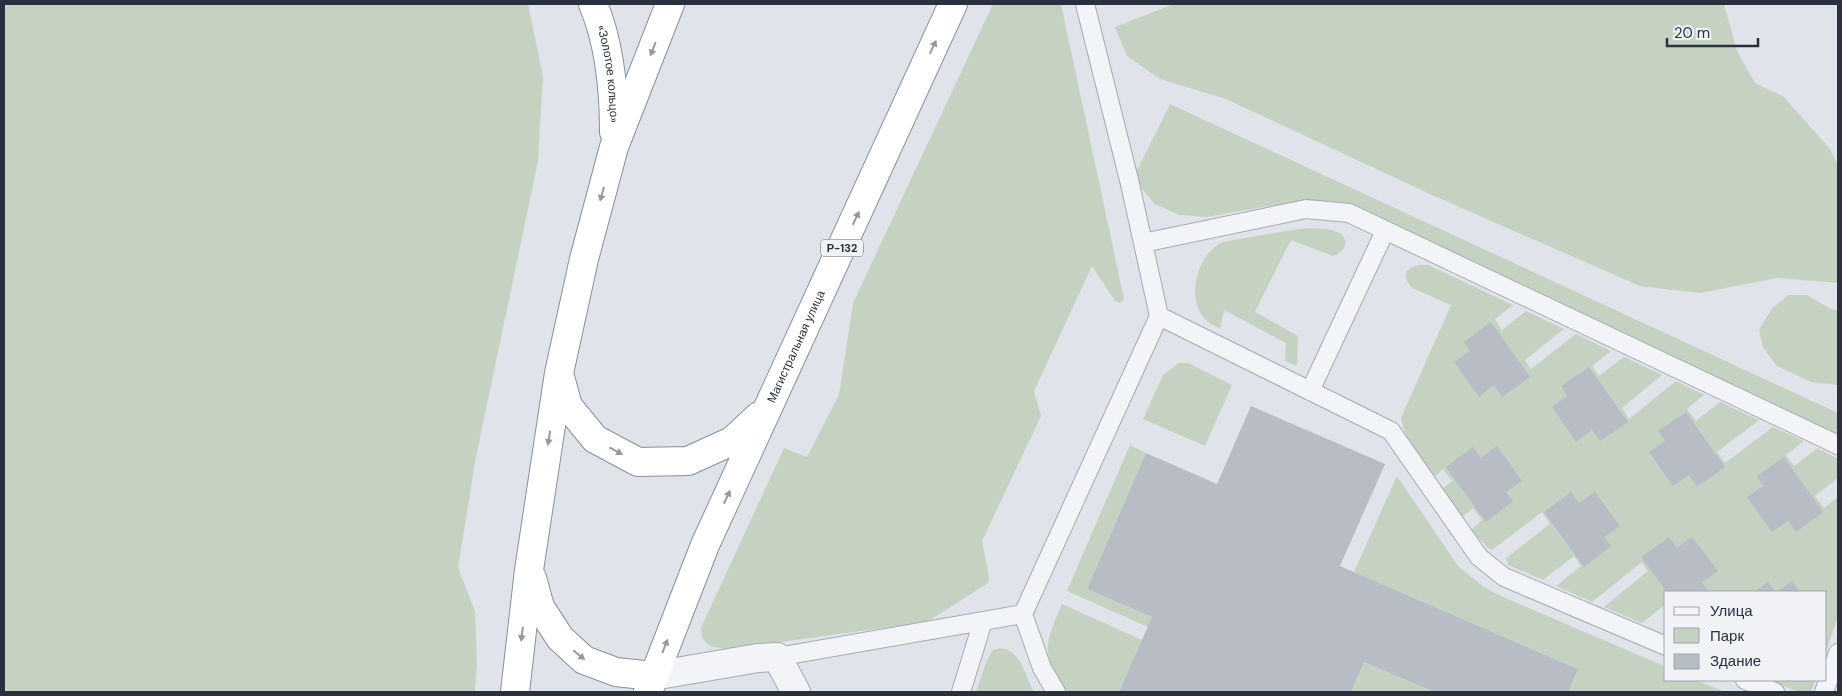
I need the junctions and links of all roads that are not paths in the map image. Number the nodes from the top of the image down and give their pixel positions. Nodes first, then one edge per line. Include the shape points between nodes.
1 (593, 4) edge
2 (670, 4) edge
3 (954, 4) edge
4 (1085, 4) edge
5 (614, 147) junction
6 (1385, 231) junction
7 (1143, 244) junction
8 (1159, 316) junction
9 (559, 373) junction
10 (1310, 391) junction
11 (770, 405) junction
12 (1838, 445) edge
13 (529, 570) junction
14 (1023, 614) junction
15 (983, 621) junction
16 (1664, 645) edge
17 (1838, 653) edge
18 (777, 657) junction
19 (1748, 681) edge
20 (651, 684) edge
21 (515, 692) edge
22 (796, 692) edge
23 (961, 692) edge
24 (1056, 692) edge
25 (1775, 692) edge
26 (1824, 692) edge

1 - 5 highway, «Золотое кольцо» / Р-132 via 610,64 614,95
2 -> 5 highway, Р-132
11 -> 3 highway, Магистральная улица / Р-132
4 - 7 lane
5 -> 9 highway, Р-132 via 584,259
6 - 7 lane via 1349,213 1306,209
6 - 10 lane
6 - 12 lane
7 - 8 lane
8 - 10 lane
8 - 14 lane
9 -> 11 highway, Р-132 via 568,406 595,439 638,462 688,461 732,441
9 -> 13 highway
10 - 16 lane via 1391,431 1480,557 1504,577
20 -> 11 highway, Магистральная улица via 704,545
13 -> 20 highway via 540,607 560,638 584,660
13 -> 21 highway
14 - 15 lane
14 - 24 lane via 1042,668
15 - 18 lane
15 - 23 lane
17 - 26 lane
18 - 20 street via 758,658
18 - 22 street
19 - 25 lane

